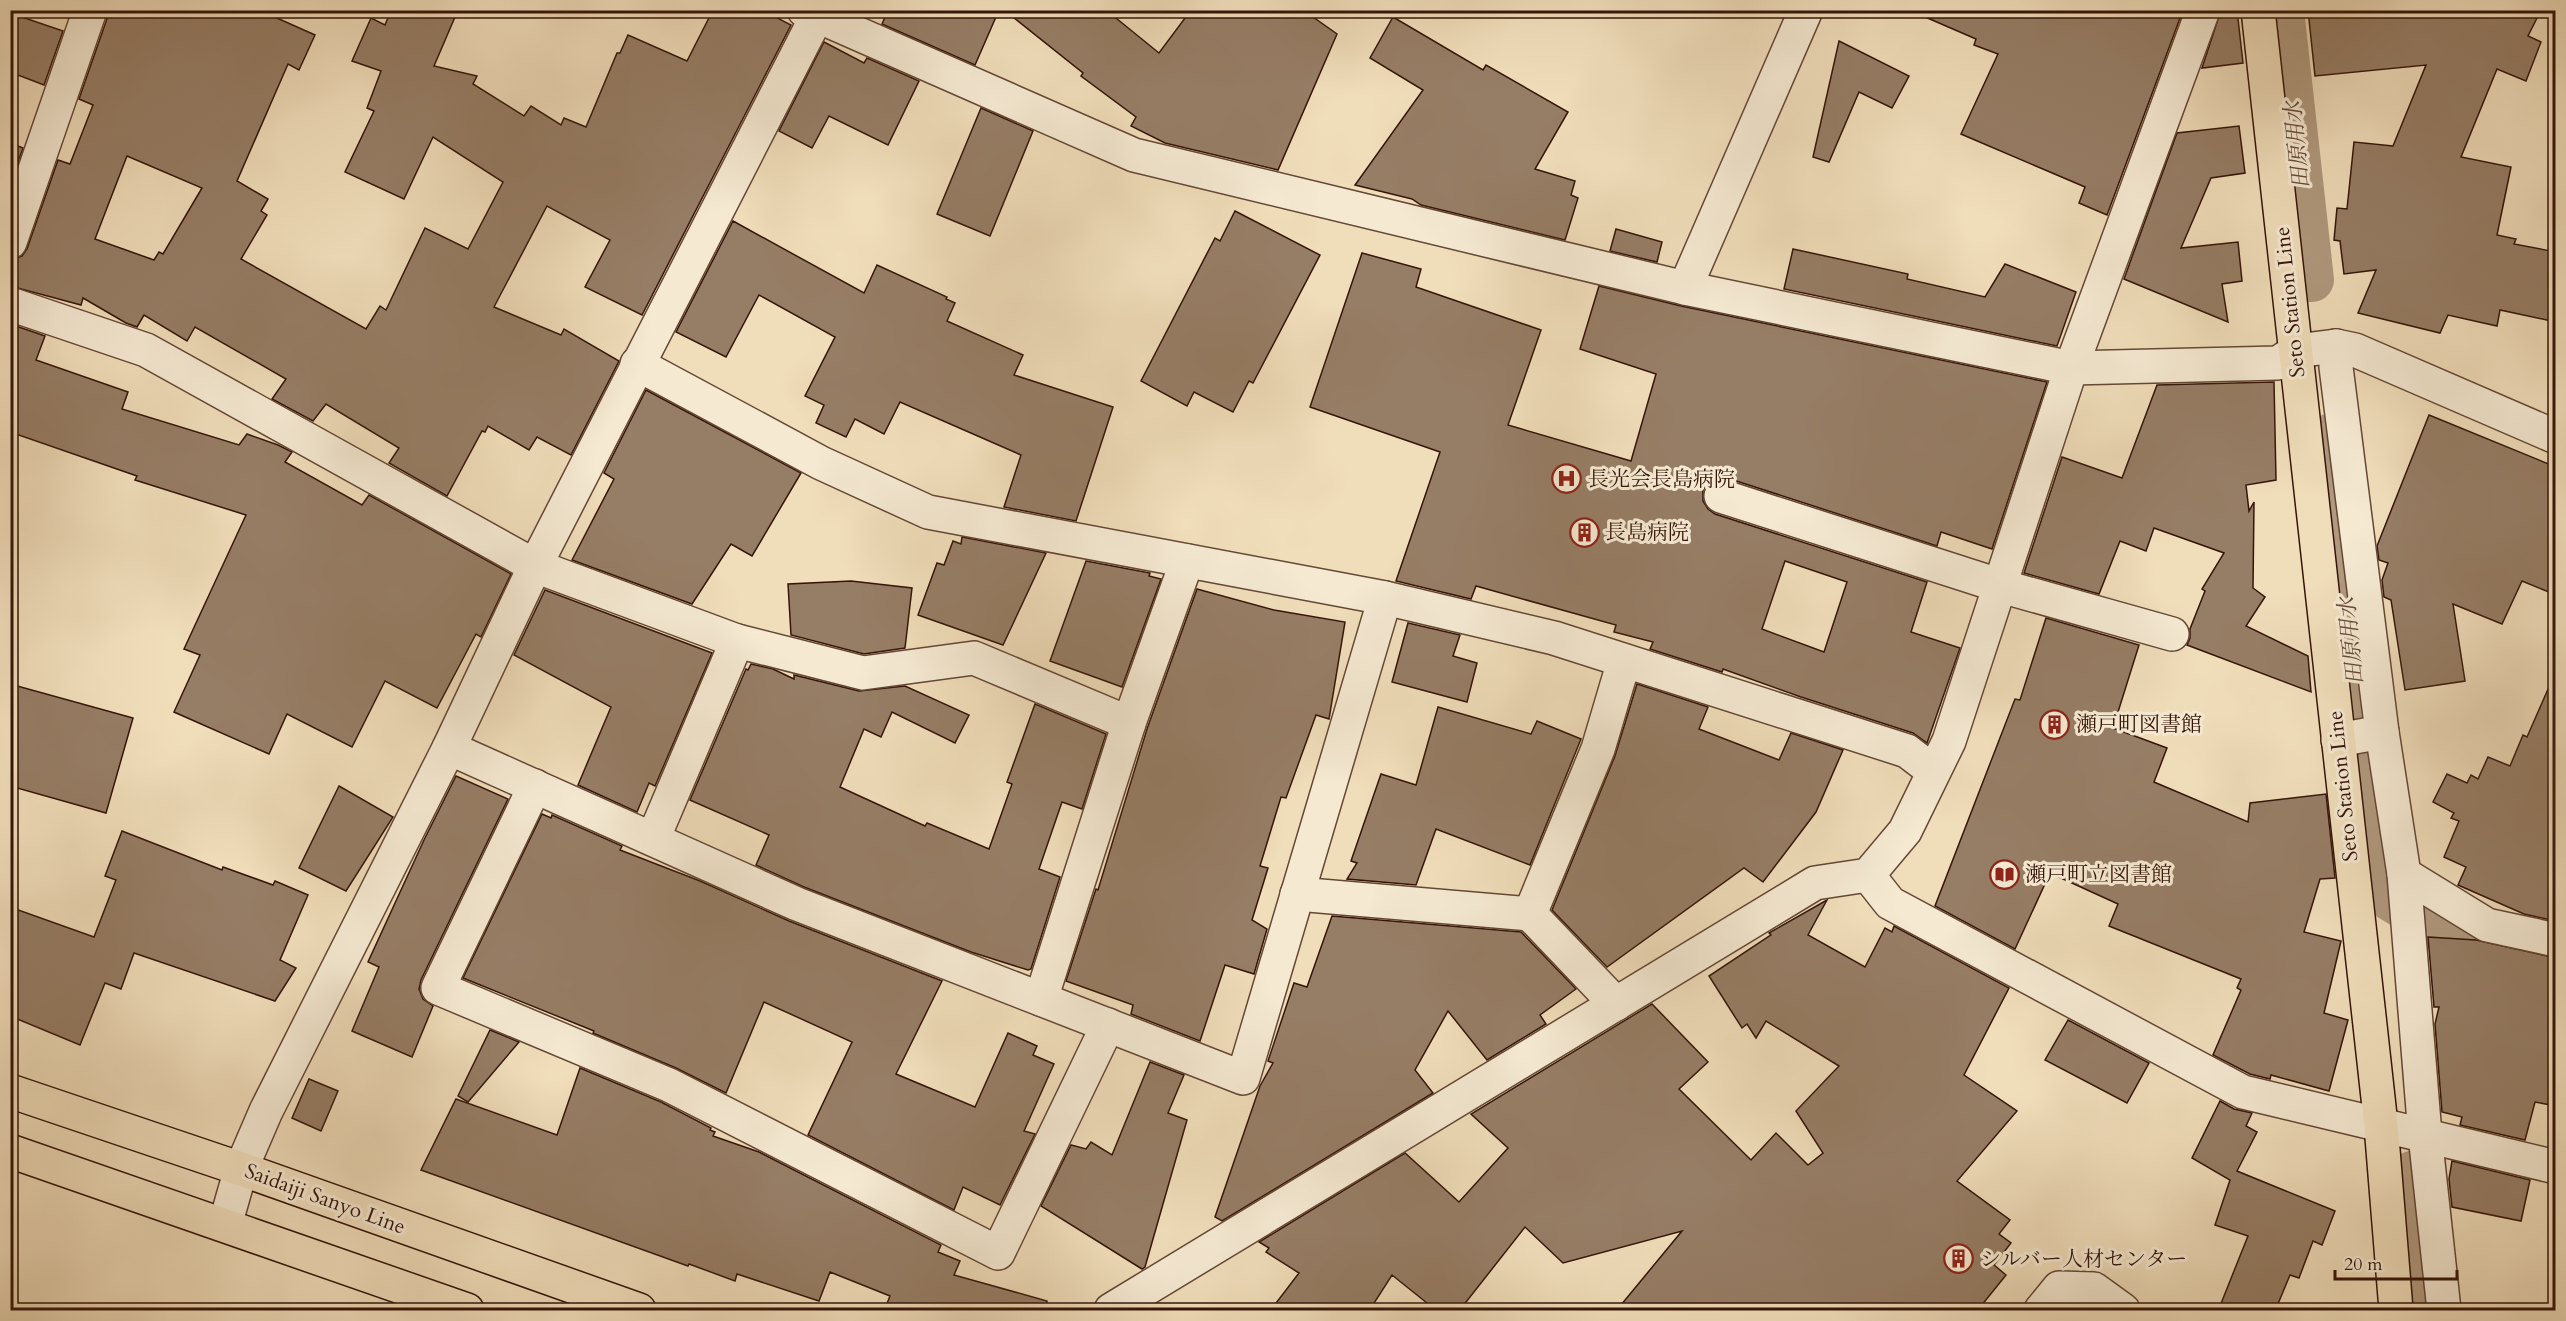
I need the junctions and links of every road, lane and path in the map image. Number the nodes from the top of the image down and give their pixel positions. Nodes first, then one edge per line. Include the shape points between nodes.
1 (90, 10) edge
2 (1806, 10) edge
3 (2203, 10) edge
4 (2258, 10) edge
5 (814, 13) edge
6 (10, 242) edge
7 (1685, 288) junction
8 (10, 304) edge
9 (2336, 346) junction
10 (2295, 351) junction
11 (637, 364) junction
12 (2071, 368) junction
13 (2556, 437) edge
14 (1722, 496) dead end
15 (1187, 561) junction
16 (535, 566) junction
17 (2001, 586) junction
18 (1385, 598) junction
19 (2172, 634) dead end
20 (737, 641) junction
21 (1624, 661) junction
22 (1129, 723) junction
23 (2360, 736) junction
24 (449, 748) junction
25 (1933, 771) junction
26 (535, 786) junction
27 (653, 839) junction
28 (2404, 874) junction
29 (1868, 875) junction
30 (1297, 894) junction
31 (1530, 914) junction
32 (2556, 940) edge
33 (1041, 999) junction
34 (1616, 1004) junction
35 (1108, 1025) junction
36 (10, 1091) edge
37 (2380, 1125) junction
38 (2425, 1135) junction
39 (10, 1151) edge
40 (2556, 1167) edge
41 (241, 1169) junction
42 (225, 1225) junction
43 (467, 1311) edge
44 (639, 1311) edge
45 (1111, 1311) edge
46 (2041, 1311) edge
47 (2123, 1311) edge
48 (2396, 1311) edge
49 (2444, 1311) edge

1 - 6 street
2 - 7 street
3 - 12 street
4 - 10 main road, Seto Station Line
5 - 7 street via 1134,155
5 - 11 street
7 - 12 street
8 - 16 street via 146,350
9 - 10 street
9 - 13 street via 2355,350
9 - 23 street
10 - 12 street via 2278,363
10 - 23 main road, Seto Station Line
11 - 15 street via 821,463 928,512
11 - 16 street
12 - 17 street
14 - 17 street
15 - 18 street
15 - 22 street
16 - 20 street
16 - 24 street
17 - 19 street
17 - 25 street via 1949,741
18 - 21 street via 1554,638
18 - 30 street
20 - 22 street via 863,673 974,658
20 - 27 street
21 - 25 street via 1907,751
21 - 31 street via 1598,749
22 - 33 street
23 - 28 street
23 - 37 main road, Seto Station Line
24 - 26 street
24 - 41 street
25 - 29 street via 1905,831
26 - 27 street
26 - 35 street via 438,988 669,1085 998,1253
27 - 33 street via 797,904
28 - 32 street via 2487,925
28 - 38 street
29 - 34 street via 1815,883
29 - 37 street via 1890,903 2243,1092
30 - 31 street
30 - 35 street via 1243,1078
31 - 34 street
33 - 35 street
34 - 45 street
36 - 41 main road, Saidaiji Sanyo Line
37 - 38 street
37 - 48 main road, Seto Station Line
38 - 40 street
38 - 49 street
39 - 42 main road
41 - 42 street
41 - 44 main road, Saidaiji Sanyo Line
42 - 43 main road
46 - 47 street via 2059,1288 2094,1289

